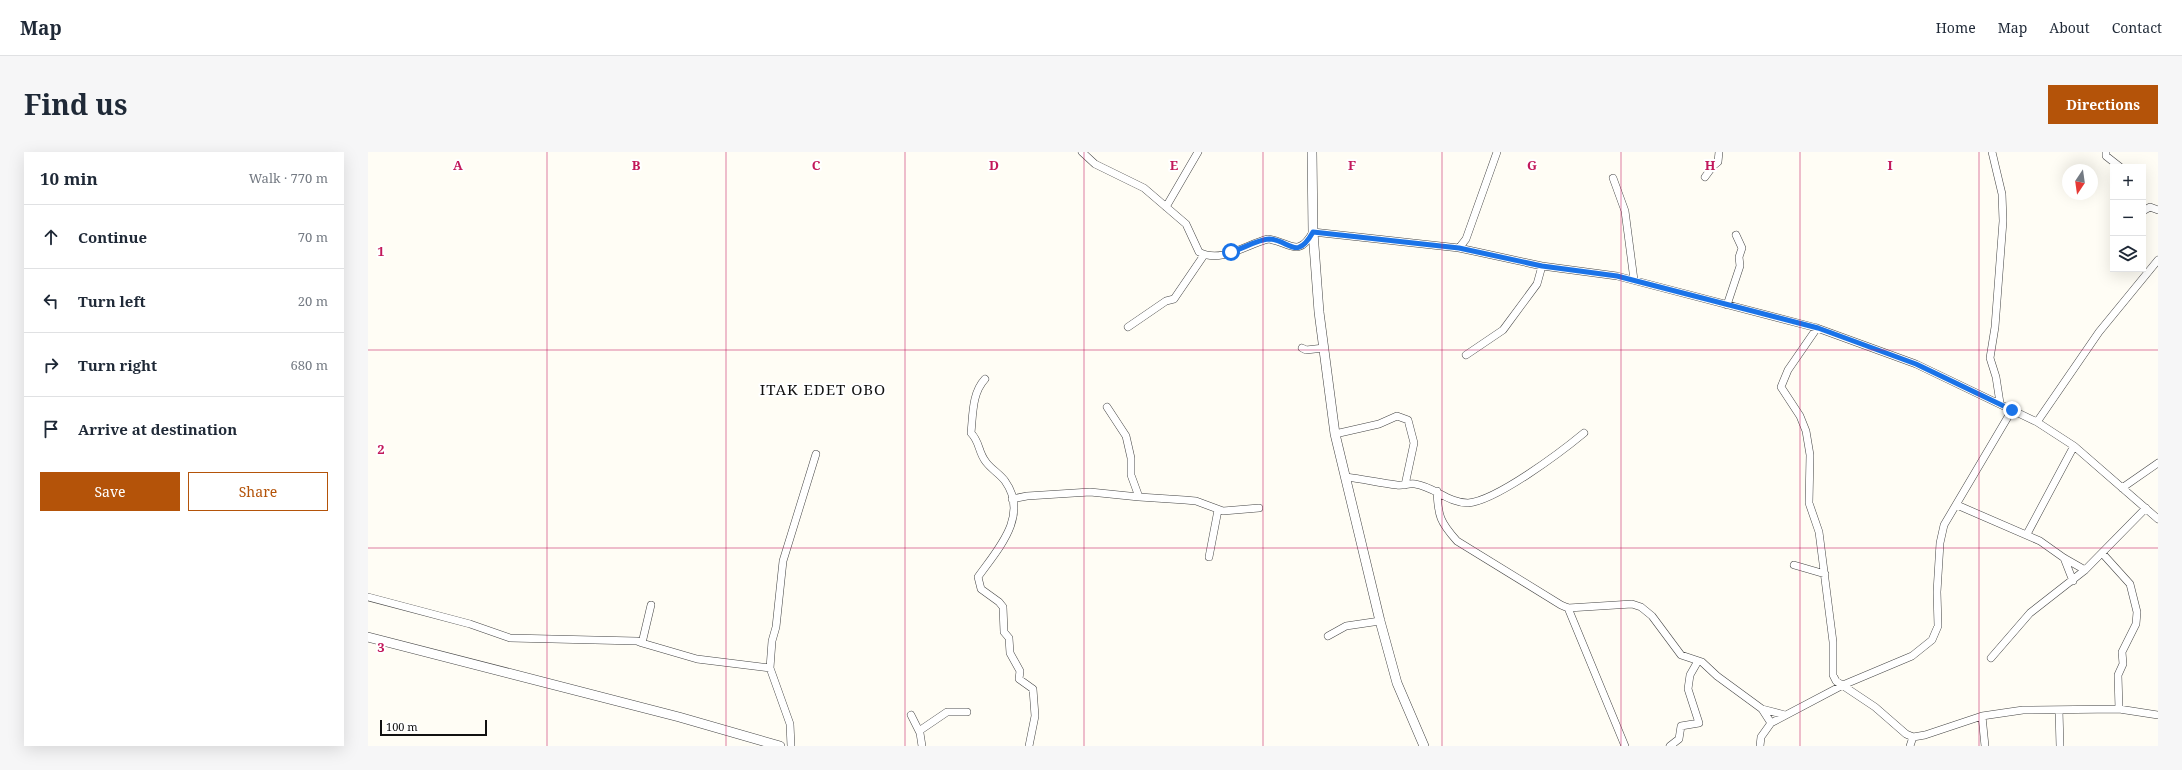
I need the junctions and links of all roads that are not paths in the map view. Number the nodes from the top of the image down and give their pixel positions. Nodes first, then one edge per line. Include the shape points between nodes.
1 (1082, 152) edge
2 (1198, 152) edge
3 (1312, 152) edge
4 (1498, 152) edge
5 (1719, 152) edge
6 (1992, 152) edge
7 (2106, 152) edge
8 (2116, 164) edge
9 (1705, 177) dead end
10 (1613, 178) dead end
11 (1166, 208) junction
12 (2146, 209) edge
13 (2158, 210) edge
14 (1313, 232) junction
15 (1736, 235) dead end
16 (1459, 248) junction
17 (1204, 255) junction
18 (2158, 260) edge
19 (1542, 266) junction
20 (1634, 280) junction
21 (1727, 305) junction
22 (1128, 327) dead end
23 (1818, 328) junction
24 (1302, 348) dead end
25 (1324, 348) junction
26 (1466, 355) dead end
27 (986, 379) dead end
28 (2000, 403) junction
29 (1107, 407) dead end
30 (2012, 410) junction
31 (2036, 422) junction
32 (1584, 433) dead end
33 (1335, 434) junction
34 (2074, 446) junction
35 (816, 454) dead end
36 (2158, 463) edge
37 (1346, 477) junction
38 (1405, 485) junction
39 (2122, 488) junction
40 (1437, 491) junction
41 (1140, 497) junction
42 (1012, 500) junction
43 (1957, 505) junction
44 (1259, 508) dead end
45 (2146, 508) junction
46 (1218, 510) junction
47 (2158, 519) edge
48 (2027, 534) junction
49 (2102, 553) junction
50 (1208, 557) dead end
51 (2064, 558) junction
52 (1794, 564) dead end
53 (2085, 570) junction
54 (1824, 574) junction
55 (2073, 581) junction
56 (368, 597) edge
57 (651, 605) dead end
58 (1568, 608) junction
59 (1380, 621) junction
60 (1328, 636) dead end
61 (368, 637) edge
62 (642, 643) junction
63 (1991, 658) dead end
64 (1698, 661) junction
65 (770, 668) junction
66 (1843, 685) junction
67 (1762, 709) junction
68 (2119, 709) junction
69 (2059, 710) junction
70 (967, 712) dead end
71 (1785, 715) junction
72 (2158, 715) edge
73 (910, 716) dead end
74 (1982, 716) junction
75 (1771, 723) junction
76 (919, 731) junction
77 (1913, 737) junction
78 (780, 746) edge
79 (791, 746) edge
80 (922, 746) edge
81 (1029, 746) edge
82 (1424, 746) edge
83 (1625, 746) edge
84 (1670, 746) edge
85 (1760, 746) edge
86 (1910, 746) edge
87 (1985, 746) edge
88 (2060, 746) edge

1 - 11 street via 1094,164 1144,188
2 - 11 street
3 - 14 street
4 - 16 street via 1466,239
5 - 9 street via 1718,162
6 - 28 street via 2002,194 1995,328 1990,358
7 - 8 street via 2106,156
10 - 20 street via 1625,211
11 - 17 street via 1188,226 1199,252
12 - 13 street via 2150,207
14 - 16 street
14 - 17 street via 1305,245 1299,247 1286,246 1268,239 1217,256
14 - 25 street
15 - 21 street via 1742,248 1740,266
16 - 19 street
17 - 22 street via 1174,299 1166,301
18 - 31 street via 2099,332
19 - 20 street
19 - 26 street via 1537,284 1503,330
20 - 21 street
21 - 23 street
23 - 28 street via 1916,364
23 - 54 street via 1788,370 1782,387 1806,431 1810,455 1809,503 1819,532
24 - 25 street
25 - 33 street
27 - 42 street via 975,394 971,432 978,440 981,455 1005,482
28 - 30 street
29 - 41 street via 1126,436 1131,458 1131,475
30 - 31 street
30 - 43 street
31 - 34 street
32 - 40 street via 1560,453 1503,490 1481,500 1458,502 1446,498
33 - 37 street
33 - 38 street via 1379,424 1397,416 1408,420 1414,443
34 - 39 street
34 - 48 street
35 - 65 street via 783,561
36 - 39 street
37 - 38 street
37 - 59 street
38 - 40 street via 1414,483
39 - 45 street
40 - 58 street via 1438,513 1446,529 1457,541
41 - 42 street via 1083,492 1027,496
41 - 46 street via 1196,501
42 - 81 street via 1012,525 977,581 981,589 1003,607 1004,632 1010,640 1010,653 1020,671 1019,680 1033,689 1035,716
43 - 48 street
43 - 66 street via 1944,525 1940,542 1938,626 1932,640 1912,656
44 - 46 street via 1230,512
45 - 47 street
45 - 49 street
46 - 50 street
48 - 51 street
49 - 53 street
49 - 68 street via 2130,584 2136,612 2136,624 2122,652 2123,664 2118,675
51 - 53 street
51 - 55 street
52 - 54 street
53 - 55 street
54 - 66 street via 1833,642 1833,675
55 - 63 street via 2030,613
56 - 62 street via 462,622 510,638
57 - 62 street
58 - 64 street via 1632,604 1652,616 1681,655
58 - 83 street
59 - 60 street via 1346,626
59 - 82 street via 1398,683
61 - 78 street via 679,717
62 - 65 street via 697,659
64 - 67 street
64 - 84 street via 1690,675 1688,689 1699,723 1682,726 1679,739
65 - 79 street via 790,724
66 - 71 street
66 - 77 street
67 - 71 street
67 - 75 street
68 - 69 street
68 - 72 street
69 - 74 street via 2023,710
69 - 88 street
70 - 76 street via 947,712
71 - 75 street
73 - 76 street
74 - 77 street
74 - 87 street
75 - 85 street via 1761,737
76 - 80 street
77 - 86 street

